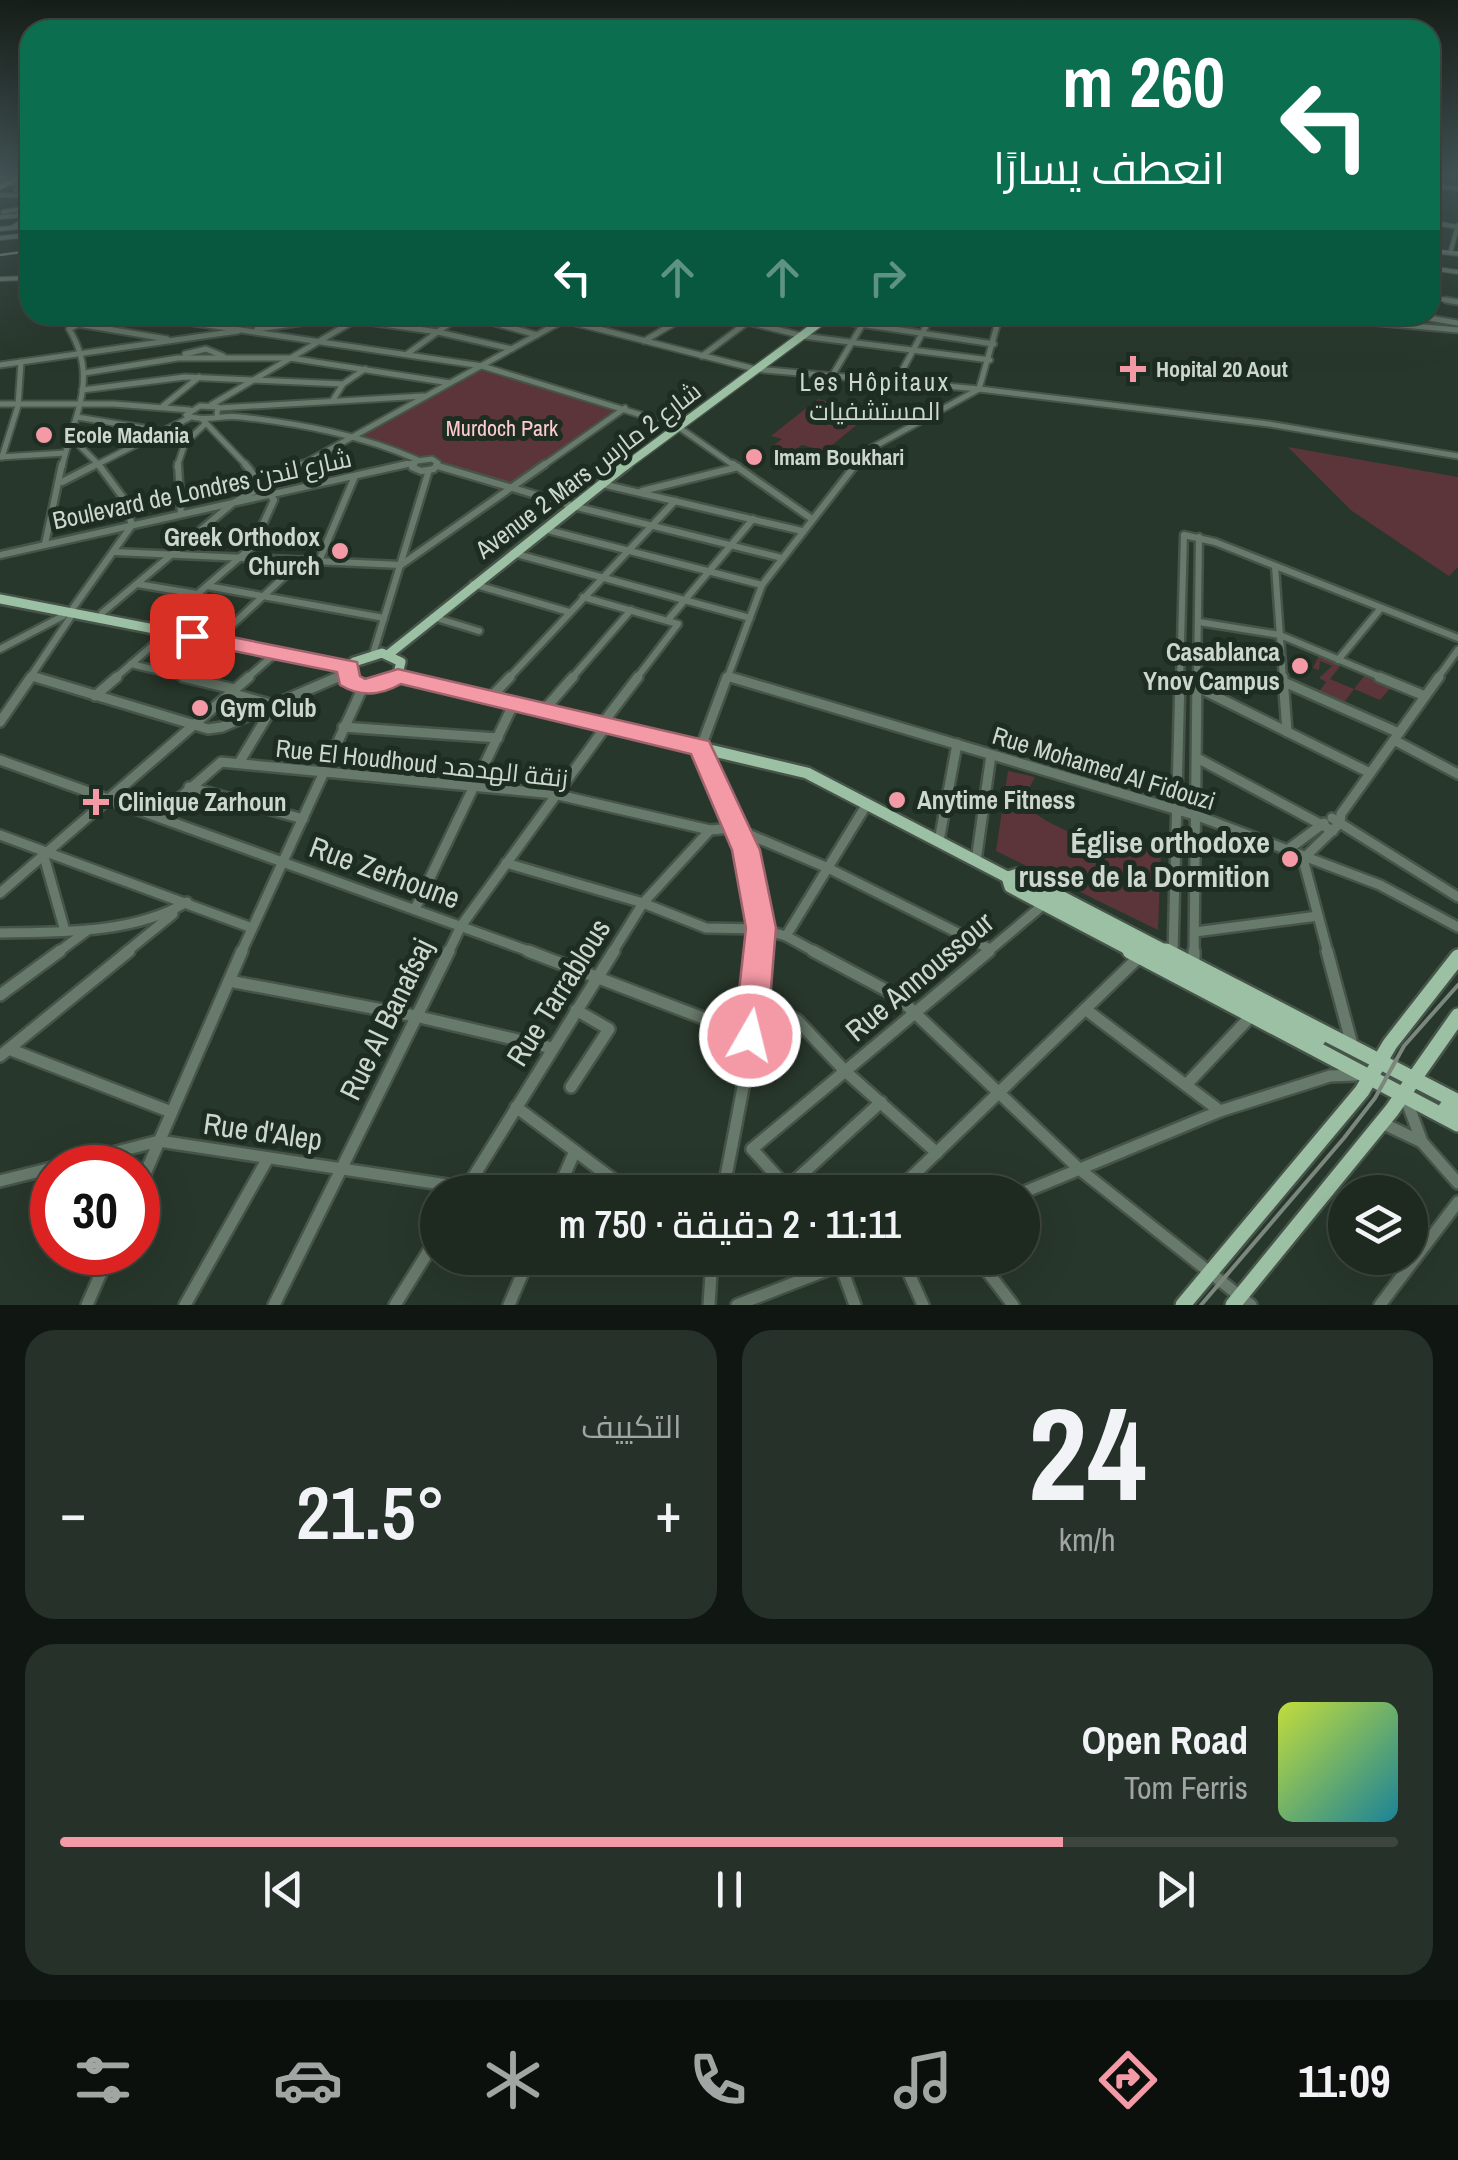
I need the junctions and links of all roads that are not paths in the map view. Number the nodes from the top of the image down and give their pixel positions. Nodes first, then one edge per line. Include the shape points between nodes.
1 (19, 235) edge
2 (16, 236) edge
3 (76, 325) edge
4 (84, 325) edge
5 (208, 325) edge
6 (234, 325) edge
7 (287, 325) edge
8 (345, 325) edge
9 (403, 325) edge
10 (449, 325) edge
11 (500, 325) edge
12 (555, 325) edge
13 (583, 325) edge
14 (671, 325) edge
15 (744, 325) edge
16 (760, 325) edge
17 (815, 325) edge
18 (856, 325) edge
19 (927, 325) edge
20 (998, 325) edge
21 (1392, 325) edge
22 (1429, 325) edge
23 (862, 326) junction
24 (1458, 326) edge
25 (271, 327) junction
26 (228, 328) junction
27 (1429, 328) junction
28 (245, 330) junction
29 (438, 332) junction
30 (266, 334) junction
31 (923, 334) junction
32 (536, 335) junction
33 (803, 336) junction
34 (175, 340) junction
35 (644, 341) junction
36 (318, 342) junction
37 (854, 342) junction
38 (994, 342) junction
39 (512, 349) junction
40 (914, 350) junction
41 (84, 353) junction
42 (407, 354) junction
43 (702, 356) junction
44 (290, 358) junction
45 (990, 360) junction
46 (22, 362) junction
47 (0, 365) edge
48 (482, 366) junction
49 (356, 368) junction
50 (365, 369) junction
51 (755, 369) junction
52 (84, 374) junction
53 (832, 376) junction
54 (199, 377) junction
55 (154, 380) junction
56 (253, 380) junction
57 (896, 382) junction
58 (335, 383) junction
59 (450, 383) junction
60 (344, 384) junction
61 (190, 385) junction
62 (979, 389) junction
63 (82, 390) junction
64 (426, 396) junction
65 (333, 400) junction
66 (80, 402) junction
67 (18, 403) junction
68 (0, 404) edge
69 (211, 405) junction
70 (162, 407) junction
71 (625, 408) junction
72 (218, 411) junction
73 (189, 414) junction
74 (77, 418) junction
75 (203, 422) junction
76 (677, 426) junction
77 (5, 430) edge
78 (162, 432) junction
79 (73, 439) junction
80 (350, 439) junction
81 (65, 453) junction
82 (404, 454) junction
83 (1458, 456) edge
84 (1, 457) edge
85 (416, 462) junction
86 (97, 464) junction
87 (396, 466) junction
88 (433, 468) junction
89 (738, 468) junction
90 (355, 476) junction
91 (62, 482) junction
92 (602, 484) junction
93 (265, 485) junction
94 (512, 488) junction
95 (638, 492) junction
96 (272, 494) junction
97 (675, 501) junction
98 (233, 503) junction
99 (574, 506) junction
100 (181, 514) junction
101 (752, 519) junction
102 (812, 519) junction
103 (132, 525) junction
104 (652, 526) junction
105 (544, 529) junction
106 (802, 531) junction
107 (1198, 537) junction
108 (45, 544) junction
109 (731, 545) junction
110 (628, 550) junction
111 (115, 552) junction
112 (512, 553) junction
113 (0, 555) edge
114 (172, 555) junction
115 (1184, 557) junction
116 (240, 558) junction
117 (782, 558) junction
118 (302, 560) junction
119 (1198, 560) junction
120 (319, 561) junction
121 (401, 565) junction
122 (1274, 566) junction
123 (709, 572) junction
124 (602, 578) junction
125 (137, 584) junction
126 (472, 584) junction
127 (762, 585) junction
128 (207, 586) junction
129 (197, 594) junction
130 (263, 596) junction
131 (582, 597) junction
132 (0, 598) edge
133 (685, 600) junction
134 (1381, 608) junction
135 (631, 610) junction
136 (569, 612) junction
137 (102, 613) junction
138 (69, 614) junction
139 (384, 618) junction
140 (432, 618) junction
141 (750, 618) junction
142 (668, 620) junction
143 (1200, 622) junction
144 (144, 627) junction
145 (36, 630) junction
146 (162, 631) junction
147 (479, 631) dead end
148 (60, 634) junction
149 (1280, 635) junction
150 (1458, 638) edge
151 (215, 641) junction
152 (0, 649) edge
153 (1458, 650) edge
154 (276, 653) junction
155 (373, 654) junction
156 (389, 654) junction
157 (1338, 660) junction
158 (131, 664) junction
159 (348, 670) junction
160 (33, 676) junction
161 (398, 676) junction
162 (728, 676) junction
163 (1284, 682) junction
164 (363, 687) junction
165 (1199, 688) junction
166 (233, 691) junction
167 (95, 696) junction
168 (1426, 696) junction
169 (490, 698) junction
170 (274, 704) junction
171 (514, 704) junction
172 (544, 710) junction
173 (0, 722) edge
174 (604, 724) junction
175 (191, 726) junction
176 (343, 727) junction
177 (1287, 732) junction
178 (1397, 737) junction
179 (498, 738) junction
180 (957, 744) junction
181 (700, 748) junction
182 (991, 754) junction
183 (1199, 758) junction
184 (0, 760) edge
185 (238, 762) junction
186 (324, 772) junction
187 (1370, 773) junction
188 (1458, 774) edge
189 (474, 787) junction
190 (189, 788) junction
191 (554, 794) junction
192 (106, 798) junction
193 (867, 804) junction
194 (1175, 810) junction
195 (160, 815) junction
196 (1198, 816) junction
197 (303, 819) junction
198 (1334, 822) junction
199 (734, 828) junction
200 (710, 830) junction
201 (0, 835) edge
202 (939, 842) junction
203 (1290, 848) junction
204 (45, 852) junction
205 (1304, 854) junction
206 (976, 861) junction
207 (283, 862) junction
208 (506, 863) junction
209 (828, 868) junction
210 (1007, 877) junction
211 (0, 892) edge
212 (1458, 897) edge
213 (187, 902) junction
214 (643, 902) junction
215 (1043, 904) junction
216 (415, 910) junction
217 (173, 914) junction
218 (1318, 916) junction
219 (461, 926) junction
220 (1458, 926) edge
221 (92, 927) junction
222 (252, 928) junction
223 (761, 928) junction
224 (65, 931) junction
225 (1195, 932) junction
226 (0, 933) edge
227 (786, 936) junction
228 (990, 949) junction
229 (1172, 954) junction
230 (1140, 956) junction
231 (1458, 956) edge
232 (1194, 965) junction
233 (598, 975) junction
234 (230, 981) junction
235 (0, 995) edge
236 (756, 1001) junction
237 (1085, 1009) junction
238 (576, 1010) junction
239 (917, 1011) junction
240 (1253, 1014) junction
241 (415, 1016) junction
242 (1458, 1016) edge
243 (750, 1036) junction
244 (1318, 1039) tunnel mouth
245 (1352, 1047) junction
246 (552, 1048) junction
247 (4, 1053) edge
248 (1379, 1061) junction
249 (845, 1071) junction
250 (1371, 1077) junction
251 (1414, 1078) junction
252 (1186, 1085) junction
253 (571, 1087) dead end
254 (1000, 1092) junction
255 (1404, 1094) junction
256 (881, 1102) junction
257 (516, 1107) junction
258 (1454, 1108) edge
259 (1220, 1111) junction
260 (171, 1112) junction
261 (1382, 1124) junction
262 (1458, 1124) edge
263 (159, 1142) junction
264 (1422, 1142) junction
265 (147, 1145) edge
266 (158, 1145) edge
267 (731, 1145) junction
268 (752, 1149) junction
269 (575, 1151) junction
270 (936, 1153) junction
271 (268, 1158) junction
272 (341, 1168) junction
273 (1078, 1168) junction
274 (30, 1174) edge
275 (475, 1175) edge
276 (564, 1175) edge
277 (607, 1175) edge
278 (726, 1175) edge
279 (775, 1175) edge
280 (805, 1175) edge
281 (914, 1175) edge
282 (0, 1181) edge
283 (420, 1182) edge
284 (1458, 1183) edge
285 (1040, 1185) edge
286 (1458, 1202) edge
287 (420, 1265) edge
288 (1212, 1273) junction
289 (100, 1275) edge
290 (522, 1275) edge
291 (711, 1275) edge
292 (807, 1275) edge
293 (844, 1275) edge
294 (910, 1275) edge
295 (990, 1275) edge
296 (1241, 1302) edge
297 (87, 1305) edge
298 (185, 1305) edge
299 (274, 1305) edge
300 (395, 1305) edge
301 (509, 1305) edge
302 (709, 1305) edge
303 (737, 1305) edge
304 (854, 1305) edge
305 (923, 1305) edge
306 (1014, 1305) edge
307 (1182, 1305) edge
308 (1380, 1305) edge

1 - 2 street
3 - 41 street via 69,330
4 - 34 street
5 - 26 street
6 - 26 street
7 - 25 street
8 - 36 street
9 - 29 street
10 - 29 street
11 - 32 street
12 - 32 street
13 - 35 street
14 - 35 street
15 - 43 street
16 - 33 street
17 - 33 main road, Avenue 2 Mars شارع 2 مارس
18 - 23 street
19 - 31 street
20 - 38 street
21 - 27 street
22 - 27 street
23 - 31 street
23 - 37 street
24 - 27 street
25 - 28 street
25 - 30 street
26 - 28 street
28 - 30 street
28 - 34 street
29 - 39 street
29 - 42 street
30 - 36 street
31 - 38 street
31 - 40 street
32 - 39 street
33 - 37 street
33 - 51 main road, Avenue 2 Mars شارع 2 مارس
34 - 41 street
35 - 43 street
36 - 42 street
36 - 44 street
37 - 40 street
37 - 53 street
38 - 45 street
39 - 48 street
40 - 45 street
40 - 57 street
41 - 46 street
41 - 52 street
42 - 48 street
43 - 51 street
44 - 49 street
44 - 52 street via 178,358
44 - 56 street
45 - 62 street
46 - 47 street
46 - 67 street
48 - 59 street
48 - 71 street
49 - 50 street
49 - 58 street
50 - 59 street
50 - 60 street
51 - 53 street
51 - 76 main road, Avenue 2 Mars شارع 2 مارس
52 - 63 street
53 - 57 street
54 - 55 street
54 - 56 street
54 - 61 street
55 - 61 street
55 - 63 street
56 - 58 street
56 - 69 street
57 - 62 street
58 - 60 street
59 - 64 street
60 - 65 street
61 - 70 street
62 - 83 street via 1284,426
62 - 102 street via 868,450
63 - 66 street
64 - 65 street
64 - 80 street
65 - 72 street
66 - 67 street
66 - 70 street
66 - 74 street
67 - 68 street
67 - 77 street
69 - 72 street
69 - 73 street
70 - 73 street
71 - 76 street
71 - 94 street
72 - 75 street
72 - 80 street
73 - 75 street
73 - 78 street
74 - 78 street
74 - 79 street
75 - 93 street
75 - 100 street via 175,466
76 - 89 street
76 - 92 main road, Avenue 2 Mars شارع 2 مارس
77 - 84 street
78 - 86 street
79 - 81 street
79 - 86 street
80 - 82 street
80 - 93 street
81 - 84 street
81 - 91 street
82 - 85 street
82 - 87 street
85 - 87 street, Boulevard de Londres شارع لندن
85 - 88 street via 415,470
85 - 88 street via 433,459
86 - 91 street
86 - 103 street via 126,498
87 - 90 street, Boulevard de Londres شارع لندن
88 - 94 street
88 - 121 street
89 - 95 street
89 - 102 street
90 - 96 street, Boulevard de Londres شارع لندن
90 - 120 street
91 - 108 street
92 - 95 street
92 - 99 main road, Avenue 2 Mars شارع 2 مارس
93 - 96 street
93 - 98 street
94 - 99 street
94 - 121 street
95 - 97 street
96 - 98 street, Boulevard de Londres شارع لندن
96 - 116 street via 262,532
97 - 101 street
97 - 104 street
98 - 100 street, Boulevard de Londres شارع لندن
98 - 114 street
99 - 104 street
99 - 105 main road, Avenue 2 Mars شارع 2 مارس
100 - 103 street, Boulevard de Londres شارع لندن
101 - 106 street
101 - 109 street
102 - 106 street
103 - 108 street, Boulevard de Londres شارع لندن
103 - 111 street
104 - 109 street
104 - 110 street
105 - 110 street
105 - 112 main road, Avenue 2 Mars شارع 2 مارس
106 - 117 street
107 - 115 street via 1184,535
107 - 119 street
107 - 122 street
108 - 113 street, Boulevard de Londres شارع لندن
109 - 117 street
109 - 123 street
110 - 123 street
110 - 124 street
111 - 114 street
111 - 138 street
112 - 124 street
112 - 126 main road, Avenue 2 Mars شارع 2 مارس
114 - 116 street
114 - 125 street
115 - 119 street
115 - 194 street
116 - 118 street
116 - 128 street
117 - 127 street
118 - 120 street
118 - 130 street
119 - 143 street
120 - 121 street
121 - 139 street
122 - 134 street
122 - 149 street
123 - 127 street
123 - 133 street
124 - 131 street
124 - 133 street
125 - 129 street
125 - 137 street
126 - 136 street
126 - 140 main road, Avenue 2 Mars شارع 2 مارس
127 - 141 street
128 - 129 street
128 - 130 street
129 - 146 street
130 - 139 street
130 - 151 street
131 - 135 street
131 - 136 street
132 - 138 main road
132 - 144 main road
133 - 141 street
133 - 142 street
134 - 150 street
134 - 157 street
135 - 142 street
135 - 172 street
136 - 169 street
137 - 138 main road
137 - 144 main road
138 - 144 main road via 132,630
138 - 145 street
138 - 148 street
139 - 155 street
140 - 147 street
140 - 156 main road, Avenue 2 Mars شارع 2 مارس
141 - 162 street
142 - 174 street, Rue Al Banafsaj via 678,625
143 - 149 street
143 - 165 street
144 - 146 main road
145 - 148 street
145 - 152 street
146 - 151 main road
146 - 158 street
148 - 160 street
149 - 157 street
149 - 163 street
151 - 154 main road
153 - 168 street
154 - 159 main road
154 - 166 street
155 - 156 main road
155 - 159 main road
156 - 161 main road via 402,664
157 - 168 street
158 - 166 street
158 - 167 street
159 - 164 main road via 350,682
159 - 170 street
160 - 167 street
160 - 173 street
161 - 164 main road
161 - 169 main road
162 - 180 street, Rue Mohamed Al Fidouzi
162 - 181 street
163 - 177 street
163 - 178 street
164 - 176 street
165 - 177 street
165 - 183 street
166 - 170 street
166 - 175 street
167 - 175 street
168 - 178 street
169 - 171 main road
170 - 175 street via 215,729
170 - 185 street
171 - 172 main road
171 - 179 street
172 - 174 main road
174 - 181 main road
174 - 191 street, Rue Al Banafsaj
175 - 192 street
176 - 179 street
176 - 186 street
177 - 187 street
178 - 187 street
178 - 188 street
179 - 189 street
180 - 182 street, Rue Mohamed Al Fidouzi
180 - 202 street
181 - 193 main road via 798,771
181 - 199 street
182 - 194 street, Rue Mohamed Al Fidouzi
182 - 206 street
183 - 196 street
183 - 198 street
184 - 192 street, Rue Zerhoune
185 - 186 street, Rue El Houdhoud زنقة الهدهد
185 - 190 street via 217,762
186 - 189 street, Rue El Houdhoud زنقة الهدهد
186 - 197 street
187 - 198 street
189 - 191 street, Rue El Houdhoud زنقة الهدهد
189 - 216 street
190 - 195 street
190 - 197 street
191 - 200 street, Rue El Houdhoud زنقة الهدهد
191 - 208 street, Rue Al Banafsaj
192 - 195 street, Rue Zerhoune
192 - 204 street
193 - 202 main road
193 - 209 street
194 - 196 street, Rue Mohamed Al Fidouzi
194 - 229 street
195 - 207 street, Rue Zerhoune
196 - 203 street, Rue Mohamed Al Fidouzi
196 - 225 street
197 - 207 street
198 - 203 street
198 - 205 street
198 - 212 street
199 - 200 street, Rue El Houdhoud زنقة الهدهد
199 - 209 street, Rue El Houdhoud زنقة الهدهد
199 - 223 street via 750,867
200 - 214 street, Rue Tarrablous
201 - 204 street
202 - 206 main road
203 - 205 street, Rue Mohamed Al Fidouzi
204 - 211 street
204 - 213 street
204 - 224 street
205 - 218 street
205 - 220 street, Rue Mohamed Al Fidouzi
206 - 210 main road
207 - 216 street, Rue Zerhoune
207 - 222 street
208 - 214 street
208 - 219 street, Rue Al Banafsaj
209 - 227 street
209 - 228 street, Rue El Houdhoud زنقة الهدهد
210 - 215 main road via 1010,887
210 - 229 main road via 1018,874
210 - 244 main road
213 - 217 street
213 - 222 street
214 - 223 street via 706,928
214 - 233 street, Rue Tarrablous
215 - 228 street, Rue Annoussour
215 - 230 main road
216 - 219 street, Rue Zerhoune
217 - 221 street
217 - 247 street
218 - 225 street
218 - 245 street
219 - 233 street, Rue Zerhoune
219 - 241 street, Rue Al Banafsaj
221 - 224 street
221 - 235 street
222 - 234 street
223 - 227 street
223 - 236 street
224 - 226 street
225 - 232 street
227 - 239 street
228 - 239 street, Rue Annoussour
229 - 232 main road
230 - 237 street
230 - 240 main road
231 - 248 main road
232 - 245 main road
233 - 238 street, Rue Tarrablous
233 - 243 street, Rue Zerhoune
234 - 241 street
234 - 260 street
236 - 243 street
236 - 249 street via 796,1020
237 - 252 street
237 - 254 street
238 - 246 street, Rue Tarrablous
238 - 253 street via 610,1028
239 - 249 street, Rue Annoussour
239 - 254 street
240 - 250 main road
240 - 252 street
241 - 246 street
241 - 272 street, Rue Al Banafsaj
242 - 251 main road
243 - 267 street
245 - 248 main road
246 - 257 street, Rue Tarrablous
247 - 260 street
248 - 250 main road
248 - 251 main road
249 - 256 street
249 - 268 street, Rue Annoussour
250 - 255 main road
250 - 259 street via 1330,1076
250 - 288 main road
251 - 255 main road
251 - 258 main road
252 - 259 street
254 - 270 street
254 - 273 street
255 - 261 main road
255 - 262 main road
255 - 264 street
256 - 270 street
256 - 280 street
257 - 269 street
257 - 275 street, Rue Tarrablous
259 - 273 street
260 - 263 street
261 - 264 street
261 - 296 main road
263 - 265 street, Rue d'Alep
263 - 266 street
263 - 271 street, Rue d'Alep
264 - 284 street
267 - 268 street
267 - 278 street
268 - 279 street
269 - 276 street
269 - 277 street
270 - 281 street
271 - 272 street, Rue d'Alep
271 - 298 street
272 - 283 street, Rue d'Alep
272 - 299 street, Rue Al Banafsaj
273 - 285 street
273 - 288 street
274 - 282 street, Rue d'Alep
286 - 308 street
287 - 300 street
288 - 296 street
288 - 307 main road
289 - 297 street
290 - 301 street
291 - 302 street
292 - 303 street
293 - 304 street
294 - 305 street
295 - 306 street

